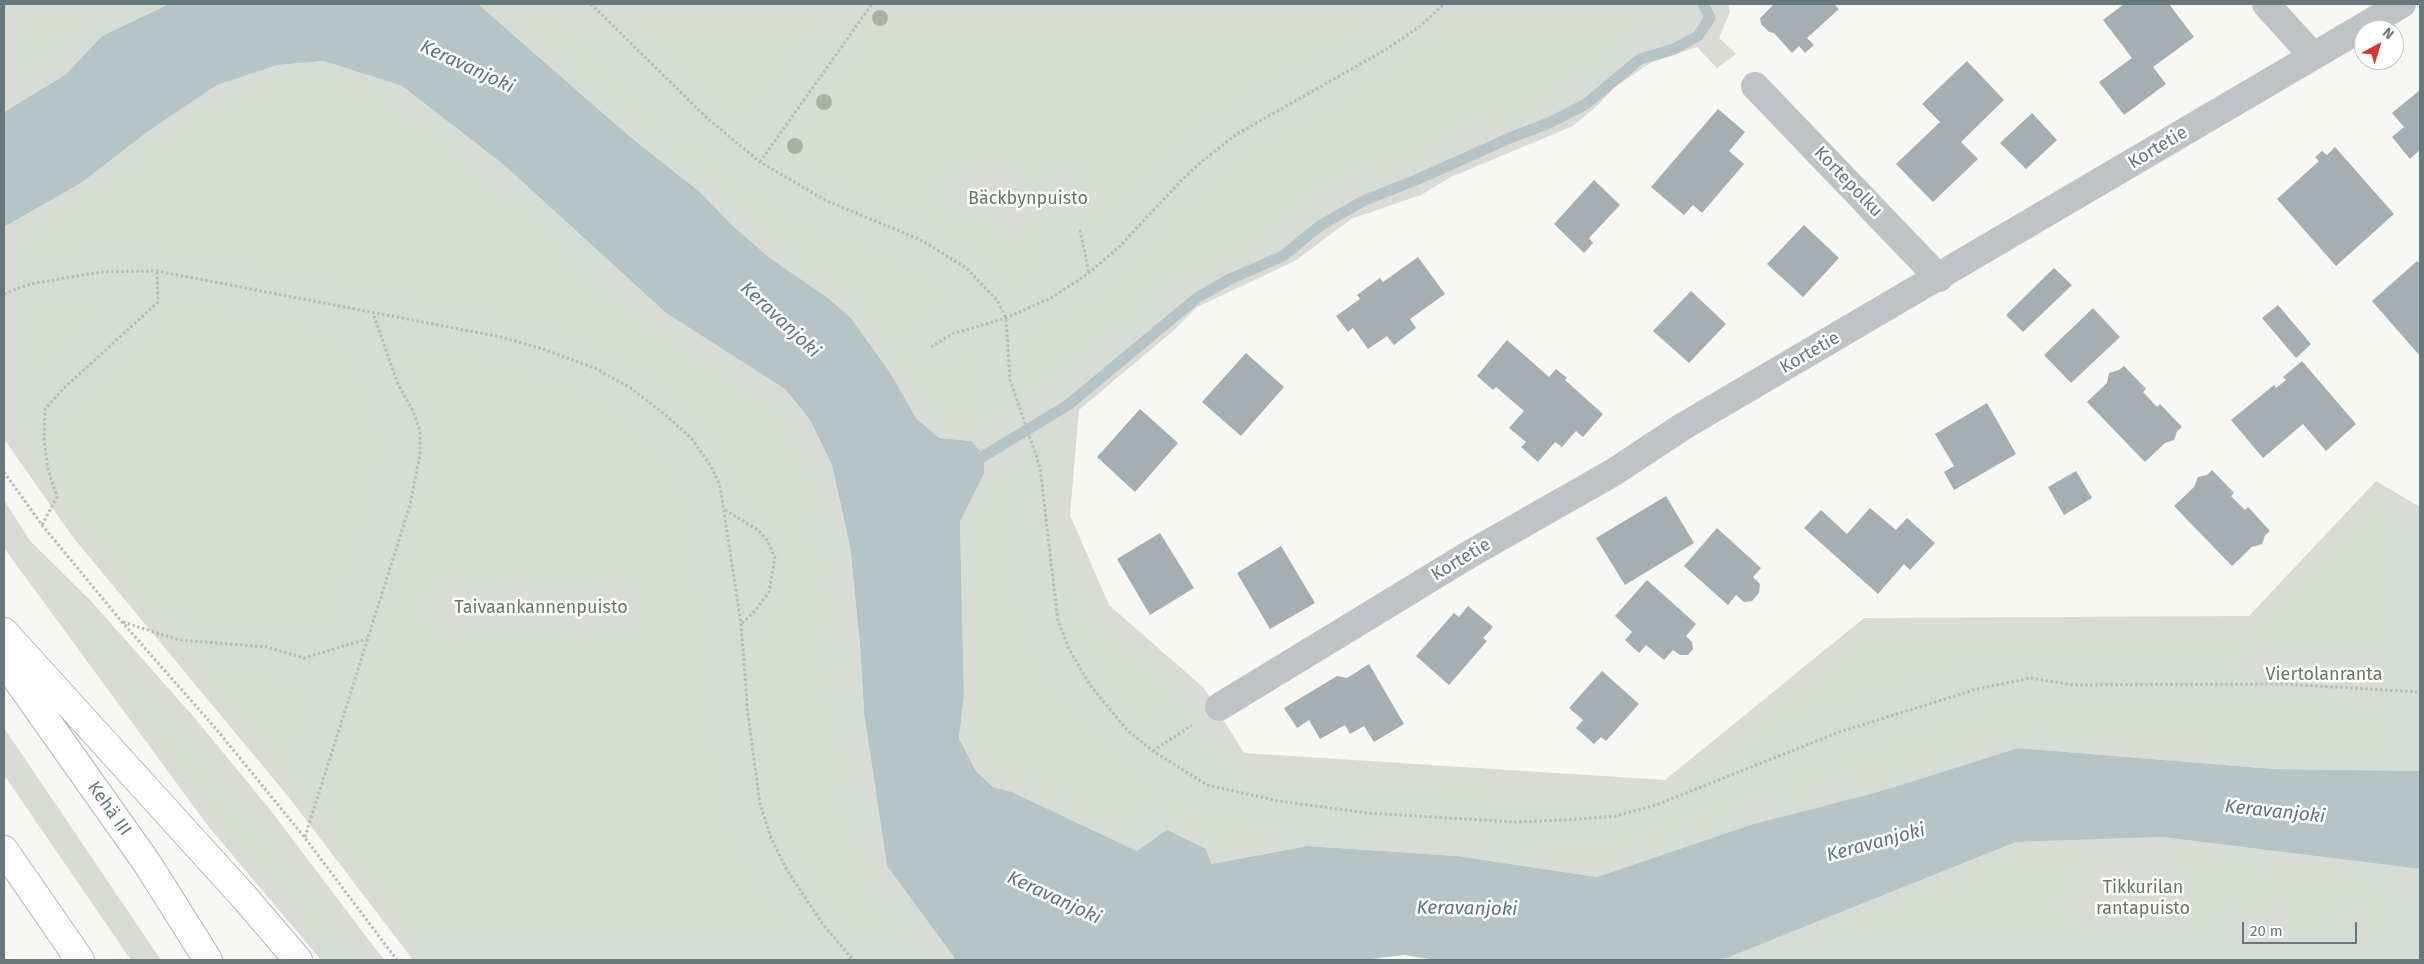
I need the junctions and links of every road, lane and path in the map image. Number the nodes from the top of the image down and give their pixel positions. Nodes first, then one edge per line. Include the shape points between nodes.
1 (591, 4) edge
2 (872, 4) edge
3 (1444, 4) edge
4 (2266, 4) edge
5 (2402, 4) edge
6 (2313, 56) junction
7 (1755, 86) dead end
8 (760, 162) junction
9 (1080, 230) dead end
10 (157, 271) junction
11 (1089, 273) junction
12 (1939, 278) junction
13 (4, 294) edge
14 (373, 313) junction
15 (1006, 318) junction
16 (931, 347) dead end
17 (4, 472) edge
18 (724, 510) junction
19 (42, 525) junction
20 (122, 622) junction
21 (741, 624) junction
22 (4, 632) edge
23 (367, 639) junction
24 (4, 661) edge
25 (2420, 692) edge
26 (1219, 707) joint
27 (1153, 751) junction
28 (305, 838) junction
29 (4, 850) edge
30 (80, 960) edge
31 (208, 960) edge
32 (298, 960) edge
33 (397, 960) edge
34 (853, 960) edge

1 - 8 path via 706,118
2 - 8 path
3 - 11 path via 1419,27 1385,50 1237,134 1201,162 1119,247
4 - 6 street
5 - 6 street, Kortetie
6 - 12 street, Kortetie
7 - 12 street, Kortepolku
8 - 15 path via 827,202 921,240 966,268 996,300
9 - 11 path
10 - 13 path via 100,272 30,284
10 - 14 path
10 - 19 path via 158,302 45,409 48,470 57,497
11 - 15 path via 1051,298
12 - 26 street, Kortetie via 1682,427 1614,472 1470,554
14 - 18 path via 501,337 597,369 632,389 691,438 711,466 720,486
14 - 23 path via 397,382 420,432 420,455 410,505
15 - 16 path via 952,334
15 - 27 path via 1010,380 1040,468 1058,621 1070,651 1090,685 1127,730
17 - 19 path
18 - 21 path
18 - 21 path via 758,530 768,540 775,558 769,592
19 - 20 path
20 - 23 path via 179,640 267,647 304,658
20 - 28 path via 217,730
21 - 34 path via 760,804 771,838 787,870 822,923
22 - 32 highway
23 - 28 path
24 - 31 highway, Kehä III via 147,863
25 - 27 path via 2283,684 2073,685 2031,678 1977,689 1839,732 1656,805 1616,816 1563,820 1460,819 1278,801 1207,785
26 - 27 path
28 - 33 path
29 - 30 highway

